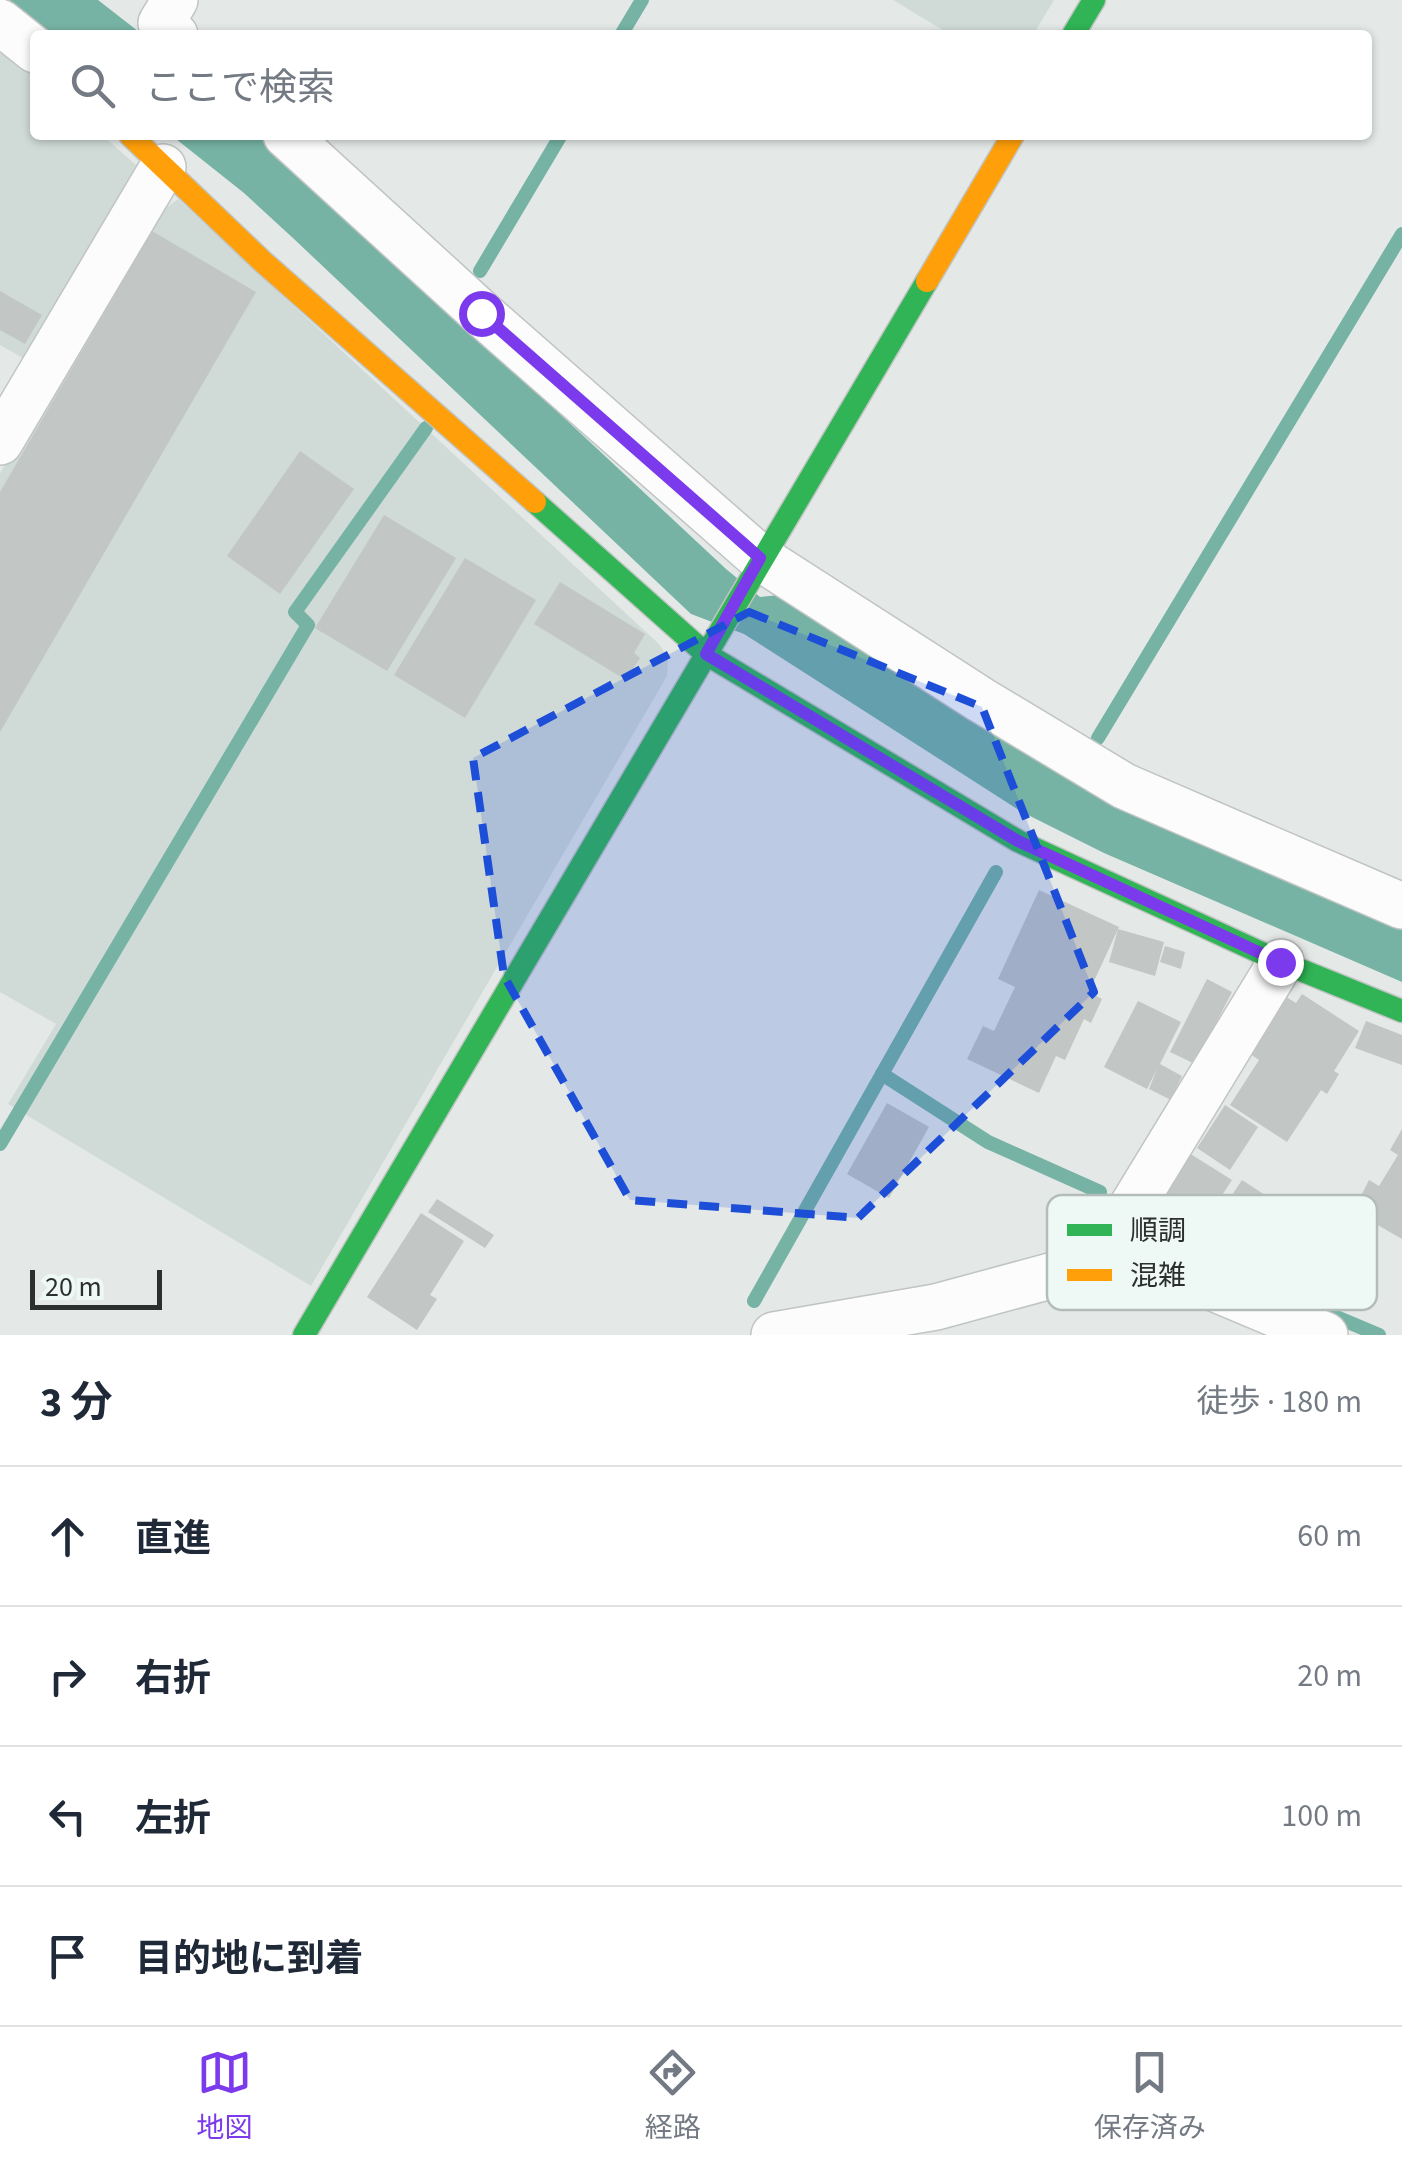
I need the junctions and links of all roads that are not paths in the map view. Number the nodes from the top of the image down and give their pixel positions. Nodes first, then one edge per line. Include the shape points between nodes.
1 (1094, 0) edge
2 (0, 22) edge
3 (1076, 30) edge
4 (30, 46) edge
5 (135, 140) edge
6 (291, 140) edge
7 (1010, 140) edge
8 (163, 167) junction
9 (0, 442) edge
10 (758, 562) junction
11 (706, 654) junction
12 (1402, 906) edge
13 (1280, 962) junction
14 (1402, 1011) edge
15 (1138, 1195) edge
16 (1047, 1281) edge
17 (1265, 1310) edge
18 (937, 1321) edge
19 (304, 1335) edge
20 (774, 1335) edge
21 (1325, 1335) edge

1 - 3 street
2 - 4 street
5 - 8 street
6 - 10 street
7 - 10 street
8 - 9 street
8 - 11 street
10 - 11 street
10 - 12 street via 1124,786
11 - 13 street via 1018,841
11 - 19 street
13 - 14 street
13 - 15 street
16 - 18 street
17 - 21 street
18 - 20 street

